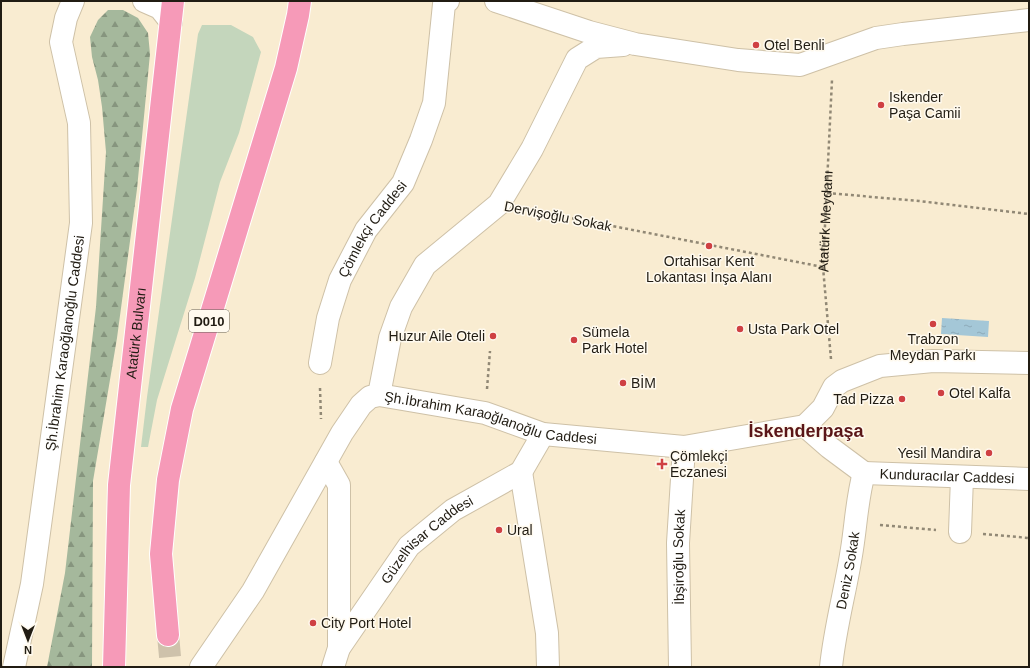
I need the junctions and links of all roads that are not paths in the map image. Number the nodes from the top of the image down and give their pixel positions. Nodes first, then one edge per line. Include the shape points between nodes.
1 (89, 1) edge
2 (144, 1) edge
3 (448, 1) edge
4 (496, 1) edge
5 (299, 8) edge
6 (70, 10) edge
7 (1029, 20) edge
8 (171, 21) edge
9 (634, 44) junction
10 (320, 363) road end
11 (1029, 363) edge
12 (379, 394) junction
13 (805, 426) junction
14 (542, 434) junction
15 (684, 447) junction
16 (326, 462) junction
17 (521, 472) junction
18 (864, 473) junction
19 (962, 477) junction
20 (1029, 479) edge
21 (960, 532) dead end
22 (168, 635) tunnel mouth
23 (336, 657) edge
24 (14, 667) edge
25 (114, 667) edge
26 (201, 667) edge
27 (548, 667) edge
28 (680, 667) edge
29 (830, 667) edge

1 - 6 street, Şh.İbrahim Karaoğlanoğlu Caddesi
2 - 8 street via 160,8
3 - 10 street, Çömlekçi Caddesi via 444,4 434,103 421,140 403,182 366,230 340,280 328,318
4 - 9 street
5 - 22 highway, D010 via 286,68 182,409 168,480 161,554
6 - 24 street, Şh.İbrahim Karaoğlanoğlu Caddesi via 61,42 79,123 81,223 32,584
7 - 9 street via 882,37 800,65 738,60
8 - 25 highway, Atatürk Bulvarı via 119,485
9 - 12 street, Dervişoğlu Sokak via 596,47 577,59 532,149 499,204 425,265 401,308 390,338
11 - 13 street via 933,361 880,366 842,381 834,387 823,408
12 - 14 street, Şh.İbrahim Karaoğlanoğlu Caddesi via 485,413
12 - 16 street, Şh.İbrahim Karaoğlanoğlu Caddesi via 370,397 361,405
13 - 15 street, Şh.İbrahim Karaoğlanoğlu Caddesi
13 - 18 street
14 - 15 street, Şh.İbrahim Karaoğlanoğlu Caddesi
14 - 17 street
15 - 28 street, İbşiroğlu Sokak via 678,543
16 - 23 street via 339,485
16 - 26 street, Şh.İbrahim Karaoğlanoğlu Caddesi via 253,591
17 - 23 street, Güzelhisar Caddesi via 453,510 409,546
17 - 27 street via 547,633
18 - 19 street, Kunduracılar Caddesi
18 - 29 street, Deniz Sokak
19 - 20 street, Kunduracılar Caddesi
19 - 21 street

